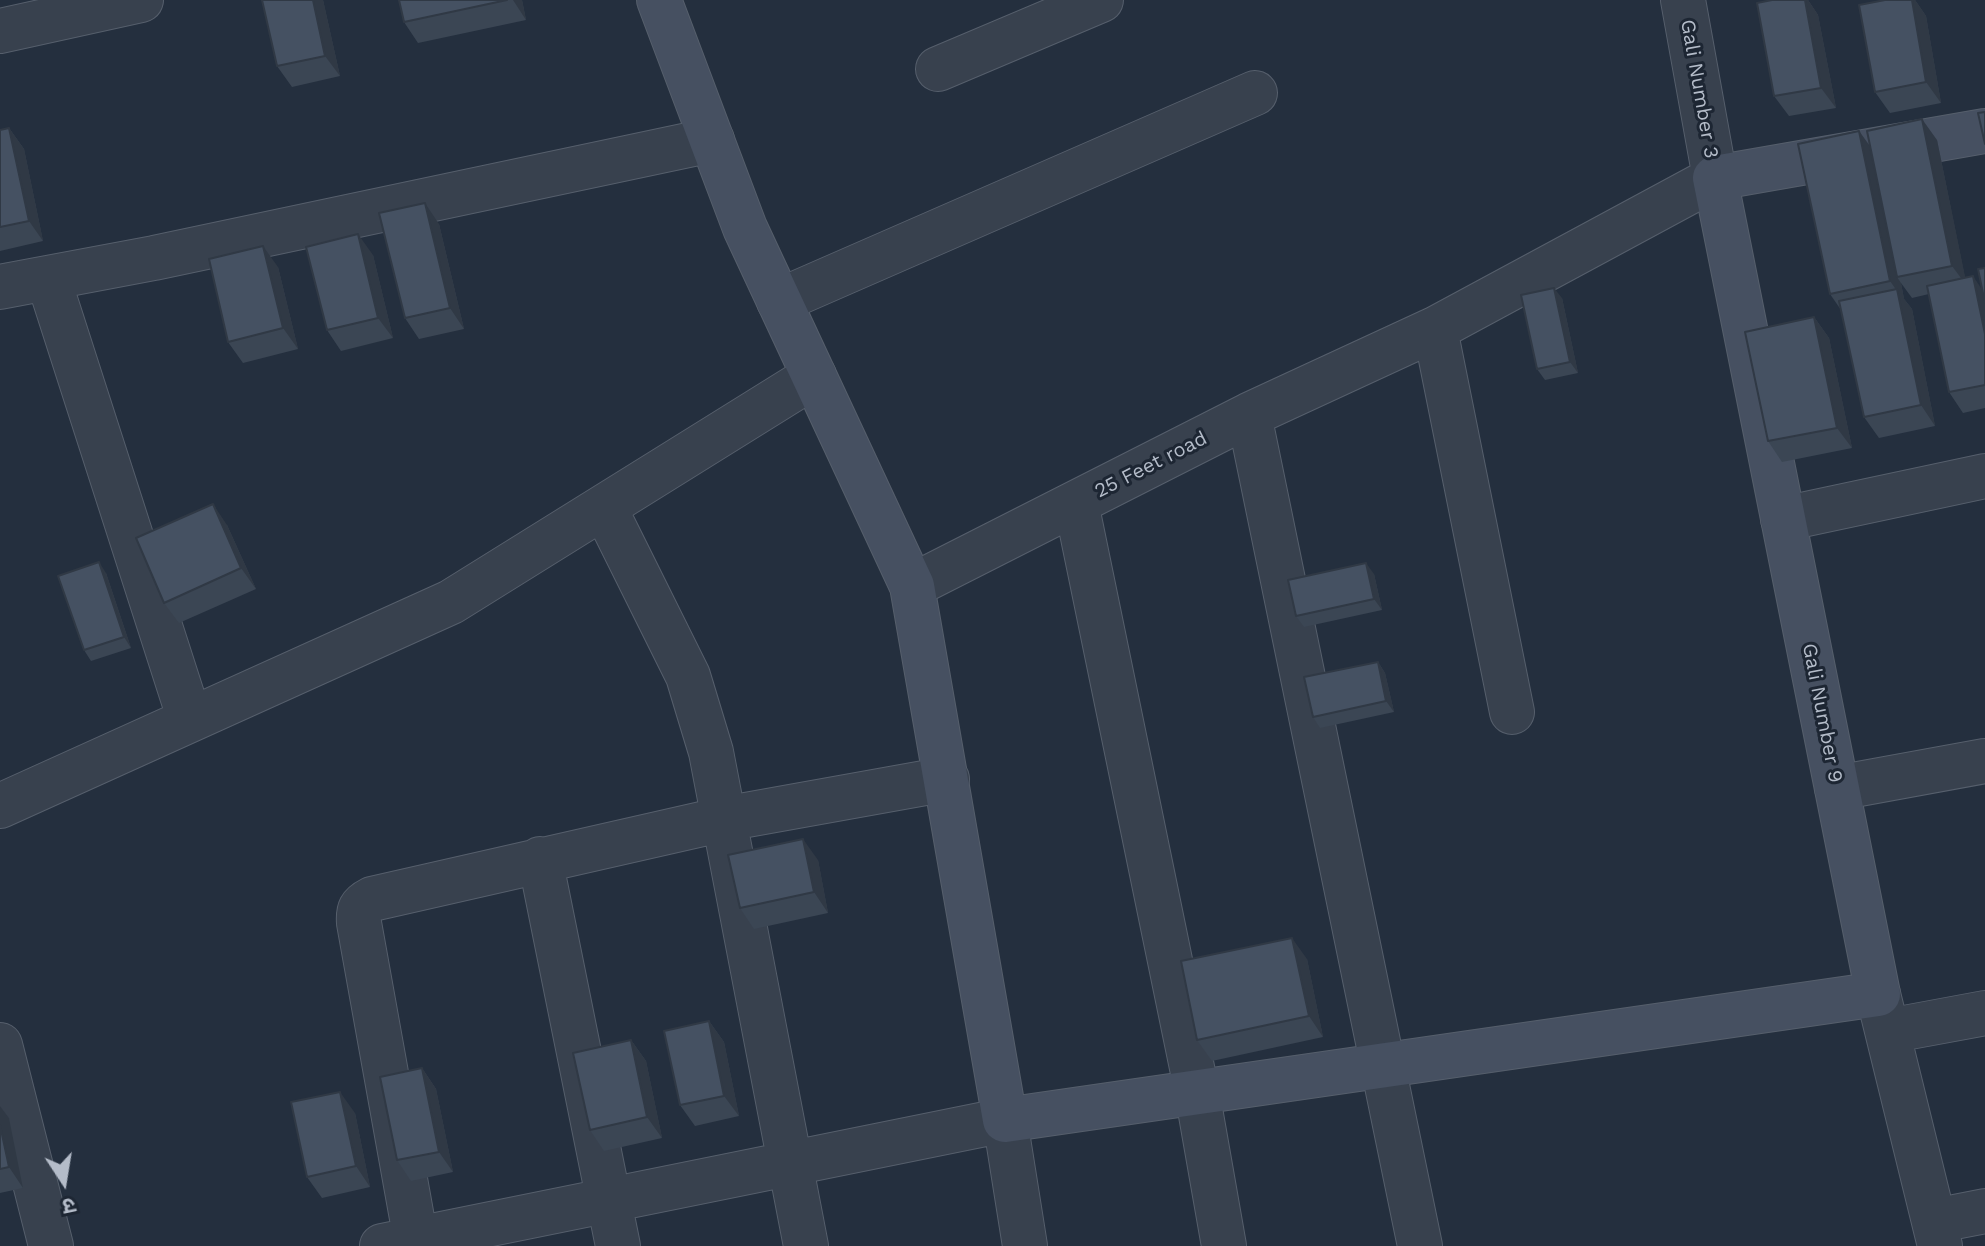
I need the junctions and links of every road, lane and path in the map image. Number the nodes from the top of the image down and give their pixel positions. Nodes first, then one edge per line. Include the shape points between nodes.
1 (141, 0) edge
2 (659, 0) edge
3 (1101, 0) edge
4 (1683, 0) edge
5 (0, 31) edge
6 (938, 69) dead end
7 (1255, 93) dead end
8 (1985, 131) edge
9 (712, 140) junction
10 (1715, 178) junction
11 (48, 278) junction
12 (0, 287) edge
13 (779, 301) junction
14 (1435, 329) junction
15 (814, 376) junction
16 (1249, 415) junction
17 (1985, 476) edge
18 (1076, 503) junction
19 (604, 507) junction
20 (1783, 519) junction
21 (912, 586) junction
22 (1512, 712) dead end
23 (190, 720) junction
24 (1985, 761) edge
25 (947, 779) junction
26 (1837, 788) junction
27 (0, 806) edge
28 (724, 819) junction
29 (540, 859) junction
30 (1883, 1013) junction
31 (1985, 1013) edge
32 (0, 1045) edge
33 (1382, 1066) junction
34 (1197, 1092) junction
35 (1005, 1120) junction
36 (789, 1164) junction
37 (608, 1200) junction
38 (1985, 1211) edge
39 (1937, 1233) edge
40 (405, 1244) edge
41 (51, 1246) edge
42 (618, 1246) edge
43 (806, 1246) edge
44 (1025, 1246) edge
45 (1224, 1246) edge
46 (1420, 1246) edge

1 - 5 street
2 - 9 street
3 - 6 street
4 - 10 street, Gali Number 3
7 - 13 street
8 - 10 street, 25 Feet road
9 - 11 street
9 - 13 street
10 - 14 street, 25 Feet road
10 - 20 street, Gali Number 9
11 - 12 street
11 - 23 street
13 - 15 street
14 - 16 street, 25 Feet road
14 - 22 street
15 - 19 street
15 - 21 street
16 - 18 street, 25 Feet road
16 - 33 street
17 - 20 street
18 - 21 street, 25 Feet road
18 - 34 street
19 - 23 street via 451,602
19 - 28 street via 688,676 708,739
20 - 26 street, Gali Number 9
21 - 25 street
23 - 27 street
24 - 26 street
25 - 28 street
25 - 35 street
26 - 30 street, Gali Number 9
28 - 29 street
28 - 36 street
29 - 37 street
29 - 40 street via 372,899 358,912
30 - 31 street
30 - 33 street
30 - 39 street, Gali Number 9
32 - 41 street
33 - 34 street
33 - 46 street
34 - 35 street
34 - 45 street
35 - 36 street
35 - 44 street
36 - 37 street
36 - 43 street
37 - 40 street
37 - 42 street
38 - 39 street

